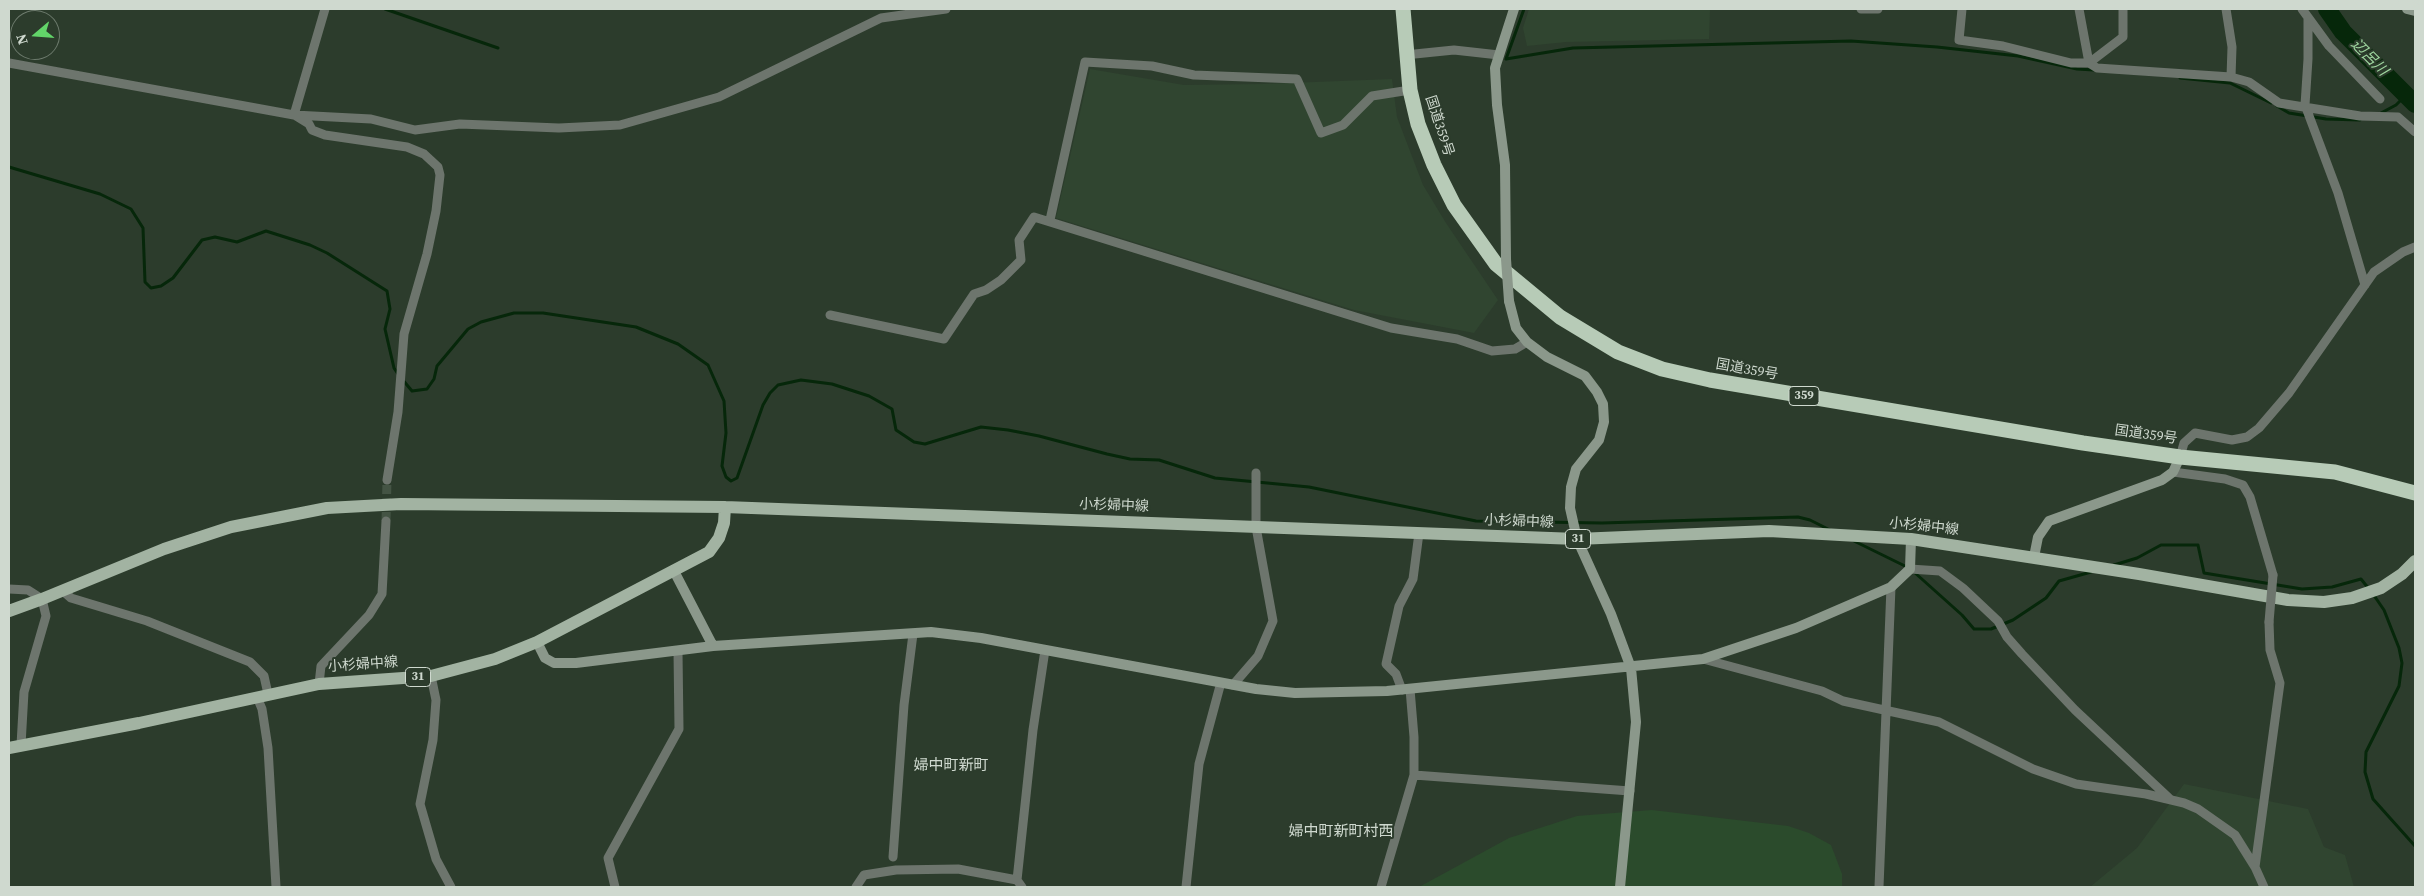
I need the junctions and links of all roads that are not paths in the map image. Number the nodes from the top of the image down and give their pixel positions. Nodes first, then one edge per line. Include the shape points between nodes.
1 (325, 9) edge
2 (946, 9) edge
3 (1403, 9) edge
4 (1514, 9) edge
5 (1861, 9) edge
6 (1878, 9) edge
7 (1962, 9) edge
8 (2079, 9) edge
9 (2123, 9) edge
10 (2226, 9) edge
11 (2302, 9) edge
12 (2407, 9) edge
13 (2415, 11) edge
14 (2308, 18) junction
15 (1499, 54) junction
16 (1405, 55) junction
17 (9, 63) edge
18 (2089, 63) junction
19 (2231, 77) junction
20 (1410, 90) junction
21 (2380, 99) dead end
22 (2307, 109) junction
23 (294, 115) junction
24 (2415, 132) edge
25 (1050, 220) junction
26 (2415, 246) edge
27 (2365, 285) junction
28 (830, 315) dead end
29 (1527, 342) junction
30 (2180, 457) junction
31 (2173, 472) junction
32 (1256, 473) dead end
33 (387, 480) tunnel mouth
34 (2415, 493) edge
35 (725, 507) junction
36 (386, 521) tunnel mouth
37 (1256, 526) junction
38 (1419, 533) junction
39 (1577, 539) junction
40 (1912, 539) junction
41 (2034, 557) junction
42 (2415, 561) edge
43 (1910, 569) junction
44 (674, 571) junction
45 (1891, 587) junction
46 (9, 589) edge
47 (63, 591) junction
48 (42, 599) junction
49 (9, 611) edge
50 (913, 634) junction
51 (537, 642) junction
52 (713, 646) junction
53 (1045, 650) junction
54 (678, 652) junction
55 (1704, 660) junction
56 (1631, 668) junction
57 (431, 676) junction
58 (318, 684) junction
59 (1233, 685) junction
60 (1220, 686) dead end
61 (1406, 689) junction
62 (262, 696) junction
63 (1886, 711) junction
64 (15, 746) edge
65 (1414, 775) junction
66 (1630, 791) junction
67 (2170, 799) junction
68 (893, 857) dead end
69 (2255, 867) junction
70 (1019, 884) edge
71 (276, 887) edge
72 (451, 887) edge
73 (616, 887) edge
74 (856, 887) edge
75 (1186, 887) edge
76 (1381, 887) edge
77 (1620, 887) edge
78 (1879, 887) edge
79 (2264, 887) edge

1 - 23 street
2 - 23 street via 881,18 719,97 620,125 559,128 460,124 415,130 371,119
3 - 16 highway, 国道359号 / 359
4 - 15 street
5 - 6 street
7 - 18 street via 1959,40 2003,46 2071,64
8 - 18 street
9 - 18 street via 2123,38
10 - 19 street via 2232,47
11 - 14 street
12 - 13 street
14 - 21 street via 2329,46
14 - 22 street
15 - 16 street via 1454,50
15 - 29 street, bridge via 1495,68 1505,165 1509,301 1516,328
16 - 20 highway, 国道359号 / 359
17 - 23 street
18 - 19 street via 2097,68
19 - 22 street via 2249,82 2279,103
20 - 25 street via 1372,96 1343,125 1320,133 1297,79 1194,75 1152,66 1085,62
20 - 30 highway, 国道359号 / 359 via 1418,124 1434,165 1454,205 1496,264 1560,317 1618,352 1662,369 1710,380
22 - 24 street via 2398,117
22 - 27 street via 2338,193
23 - 33 street via 309,124 312,130 325,135 407,147 424,154 438,167 436,211 420,286 404,334 400,390
25 - 28 street via 1034,217 1019,240 1021,260 1001,280 974,294 944,339
25 - 29 street via 1391,328 1457,339 1492,351 1515,349
26 - 27 street via 2374,272
27 - 30 street via 2289,394 2259,428 2247,437 2232,440 2195,433 2184,443
29 - 39 street via 1547,357 1585,376 1603,404 1604,422 1599,440 1576,469 1571,487 1570,508
30 - 31 street
30 - 34 highway, 国道359号 / 359 via 2335,472
31 - 41 street via 2162,480 2049,521 2038,537
31 - 69 street, bridge via 2225,478 2243,485 2250,497 2273,575 2270,650 2280,683
32 - 37 street
35 - 37 main road, 小杉婦中線 / 31
35 - 44 main road, 小杉婦中線 / 31 via 720,538 709,552
35 - 47 main road, 小杉婦中線 / 31 via 402,504 327,508 275,516 223,530 164,549
36 - 58 street via 382,594 370,615 321,666
37 - 38 main road, 小杉婦中線 / 31
37 - 59 street via 1273,621 1258,656
38 - 39 main road, 小杉婦中線 / 31
38 - 61 street via 1413,579 1399,606 1386,664
39 - 40 main road, 小杉婦中線 / 31 via 1769,531
39 - 56 street
40 - 41 main road, 小杉婦中線 / 31
40 - 43 street
41 - 42 main road, 小杉婦中線 / 31 via 2279,598 2324,602 2352,598 2381,588
43 - 45 street
43 - 67 street via 1940,572 1963,588 1998,621 2022,654 2075,710
44 - 51 main road, 小杉婦中線 / 31
44 - 52 street
45 - 55 street via 1796,628
45 - 63 street
46 - 48 street via 28,590
47 - 48 main road, 小杉婦中線 / 31
47 - 62 street via 71,598 147,621 250,662 264,676
48 - 49 main road, 小杉婦中線 / 31
48 - 64 street via 46,616 24,692
50 - 52 street
50 - 53 street via 931,632 981,638
50 - 68 street via 904,704
51 - 54 street via 545,658 554,663
51 - 57 main road, 小杉婦中線 / 31 via 495,659
52 - 54 street
53 - 59 street
53 - 70 street via 1033,730
54 - 73 street via 679,729 608,858
55 - 56 street
55 - 63 street
56 - 61 street
56 - 66 street via 1636,722
57 - 58 main road, 小杉婦中線 / 31
57 - 72 street via 436,700 433,740 420,804 436,859
58 - 62 main road, 小杉婦中線 / 31
59 - 61 street via 1295,693
60 - 75 street via 1198,764
61 - 65 street via 1414,737
62 - 64 main road, 小杉婦中線 / 31
62 - 71 street
63 - 67 street via 1939,722 2034,769 2076,784
63 - 78 street
65 - 66 street
65 - 76 street
66 - 77 street
67 - 69 street via 2198,809 2235,835
69 - 79 street
70 - 74 street via 958,869 896,870 864,875

